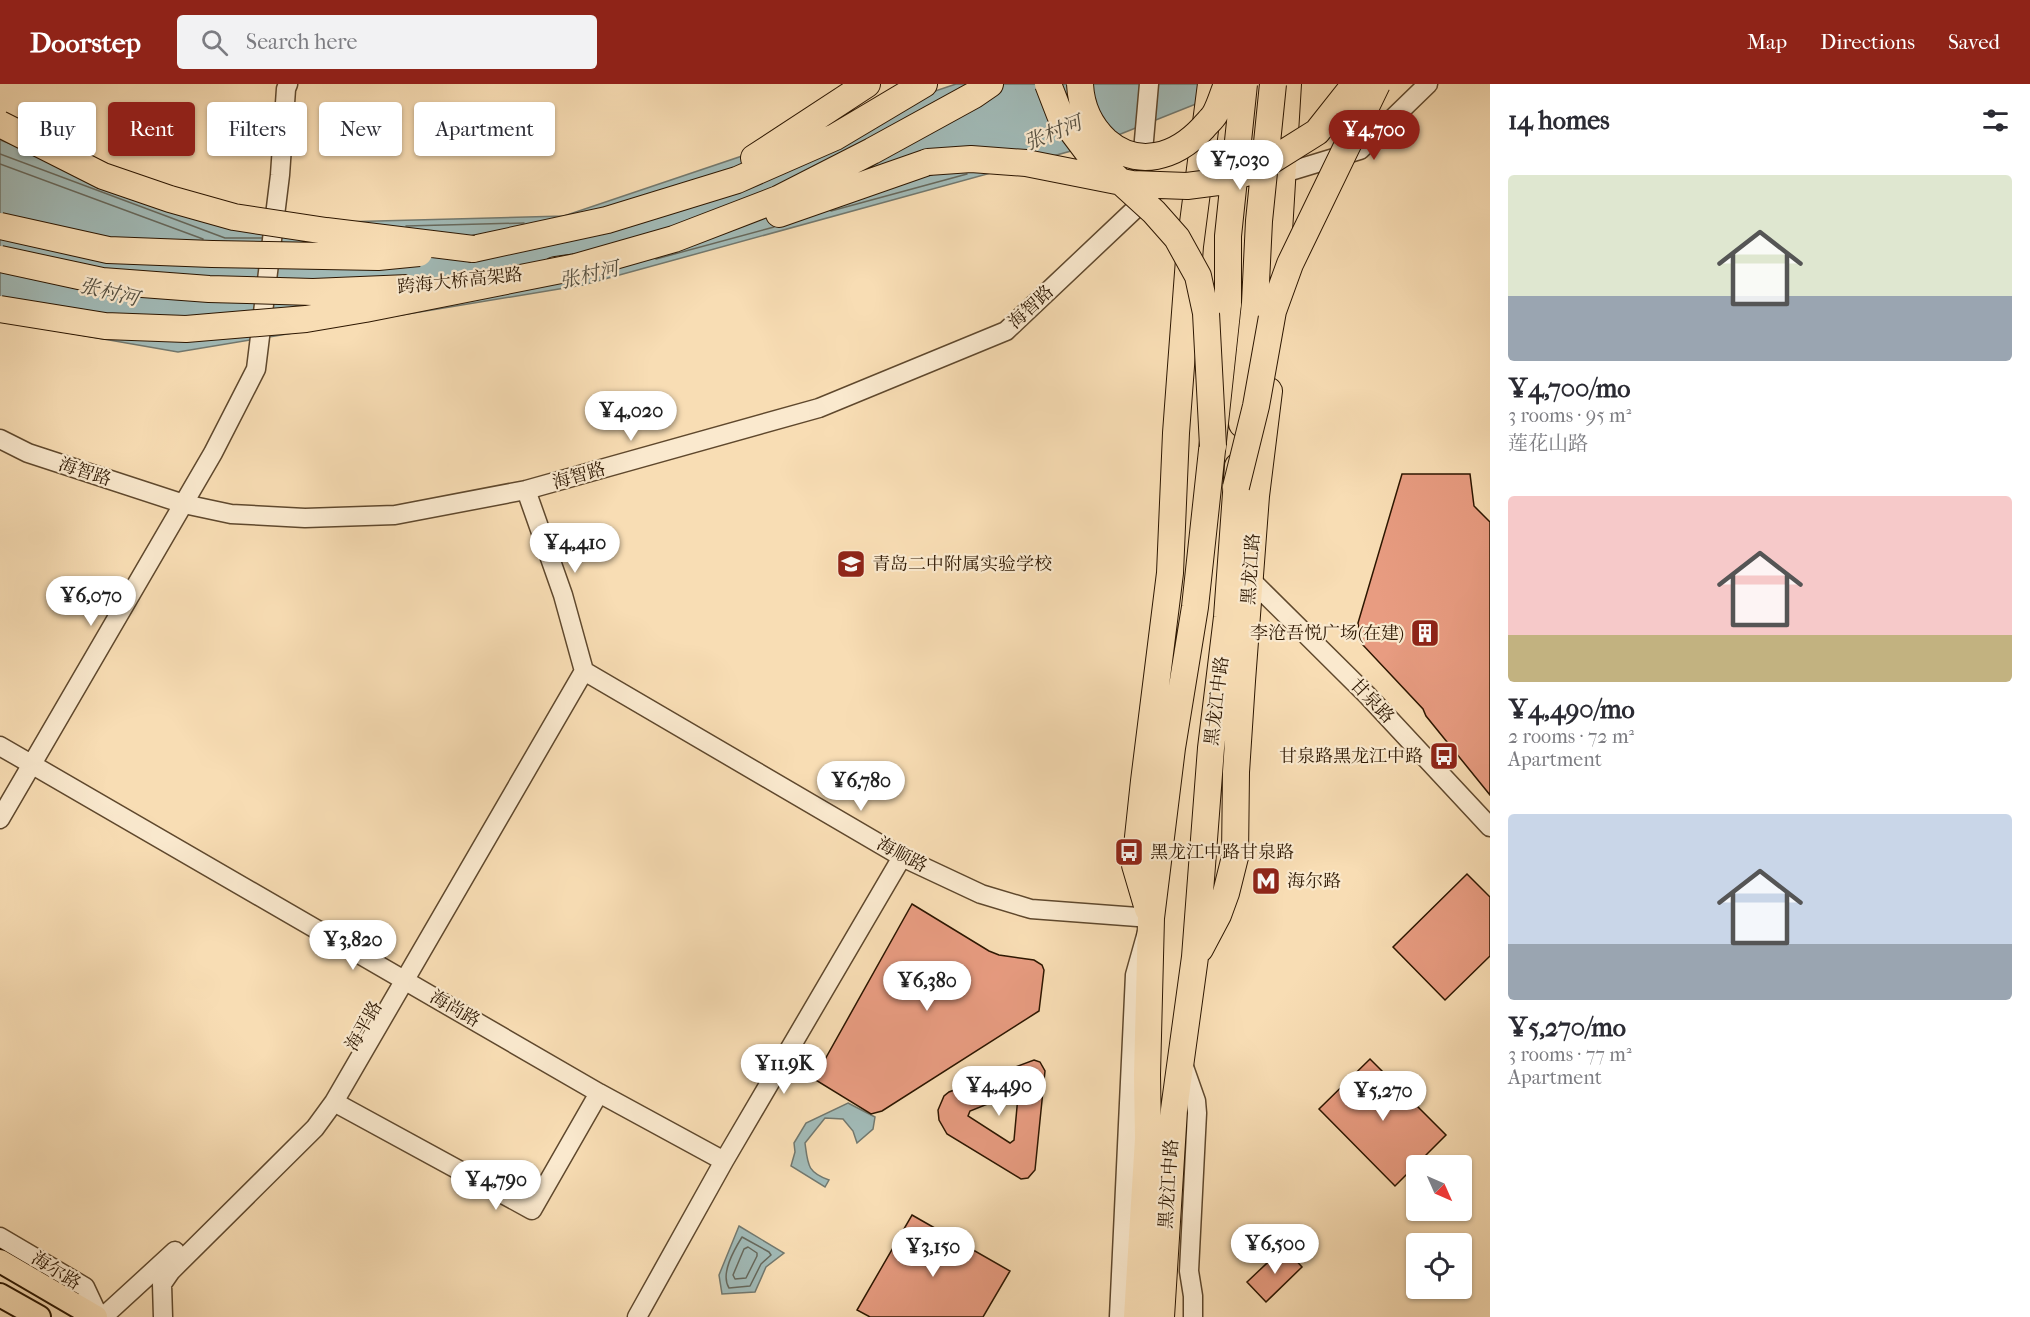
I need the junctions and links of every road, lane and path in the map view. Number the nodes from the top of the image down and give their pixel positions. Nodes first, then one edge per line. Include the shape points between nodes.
1 (867, 84) edge
2 (924, 84) edge
3 (990, 84) edge
4 (1047, 84) edge
5 (1080, 84) edge
6 (1149, 84) edge
7 (1211, 84) edge
8 (1227, 84) edge
9 (1244, 84) edge
10 (1273, 84) edge
11 (1288, 84) edge
12 (1355, 84) edge
13 (1377, 84) edge
14 (1428, 84) edge
15 (288, 86) edge
16 (0, 124) edge
17 (1199, 173) junction
18 (1281, 174) junction
19 (657, 205) junction
20 (1138, 205) junction
21 (0, 226) edge
22 (674, 239) junction
23 (473, 249) junction
24 (0, 259) edge
25 (576, 267) junction
26 (0, 309) edge
27 (0, 439) edge
28 (1212, 446) junction
29 (1236, 487) junction
30 (526, 490) junction
31 (184, 504) junction
32 (1250, 579) junction
33 (581, 663) junction
34 (0, 746) edge
35 (33, 764) junction
36 (0, 819) edge
37 (1490, 826) edge
38 (903, 857) junction
39 (1151, 918) junction
40 (1195, 957) junction
41 (400, 977) junction
42 (1181, 1058) junction
43 (598, 1093) junction
44 (334, 1102) junction
45 (724, 1161) junction
46 (0, 1237) edge
47 (0, 1261) edge
48 (0, 1295) edge
49 (39, 1317) edge
50 (99, 1317) edge
51 (163, 1317) edge
52 (637, 1317) edge
53 (1119, 1317) edge
54 (1137, 1317) edge
55 (1161, 1317) edge
56 (1193, 1317) edge

1 - 19 highway via 769,150
2 - 19 highway, 跨海大桥高架路 via 835,137 737,180
3 - 22 highway, 跨海大桥高架路 via 778,199
4 - 28 highway, bridge via 1060,115 1087,151 1154,212 1177,238 1198,276 1206,314
5 - 8 highway, bridge via 1080,98 1100,135 1130,156 1149,158 1179,148 1194,138 1214,115
6 - 20 street
7 - 17 highway, 黑龙江中路, bridge
9 - 28 highway, 黑龙江中路, bridge via 1228,236 1228,303
10 - 29 highway, 黑龙江中路, bridge
11 - 18 highway
12 - 22 highway, bridge via 1317,132 1258,169 1218,182 1187,186 1132,184 1026,163 971,159 928,162 740,228
13 - 29 highway, bridge via 1290,264 1273,311
14 - 18 street via 1360,150
15 - 31 street, bridge via 256,369
16 - 23 highway, bridge via 103,176 234,217
17 - 18 street
17 - 20 street, 海智路 via 1151,194
17 - 39 highway, 黑龙江中路 via 1176,433 1170,573 1135,866
18 - 32 highway, 黑龙江路 via 1272,360
19 - 23 highway, 跨海大桥高架路
20 - 30 street, 海智路 via 1005,331 819,408
21 - 23 highway, 跨海大桥高架路, bridge via 108,250 378,256
22 - 25 highway, 跨海大桥高架路
24 - 25 highway, 跨海大桥高架路, bridge via 102,281 313,292 421,288
25 - 26 highway, bridge via 318,317 186,329 105,326
27 - 31 street, 海智路 via 28,453
28 - 39 highway, 黑龙江中路 via 1196,607 1172,747
29 - 40 highway, 黑龙江中路
30 - 31 street, 海智路 via 384,515 305,518 231,514
30 - 33 street via 563,595
31 - 35 street
32 - 37 street, 甘泉路 via 1367,695
32 - 40 highway, 黑龙江路 via 1234,857 1218,915
33 - 38 street, 海顺路
33 - 41 street, 海平路
34 - 35 street, 海尚路
35 - 36 street
35 - 41 street, 海尚路
38 - 39 street, 海顺路 via 981,894 1031,909
38 - 45 street
39 - 53 street via 1135,975
39 - 54 highway, 黑龙江中路 via 1146,1075 1149,1139
40 - 42 highway, 黑龙江中路
41 - 43 street, 海尚路
41 - 44 street, 海平路
41 - 50 street, 海平路 via 306,1121 162,1263
42 - 55 highway, 黑龙江中路
42 - 56 street via 1197,1113 1189,1271
43 - 44 street via 532,1210
43 - 45 street, 海尚路
44 - 51 street, 海平路 via 315,1128 171,1271 162,1284
45 - 52 street
46 - 50 street, 海尔路 via 85,1287
47 - 50 main road, 海尔路
48 - 49 main road

